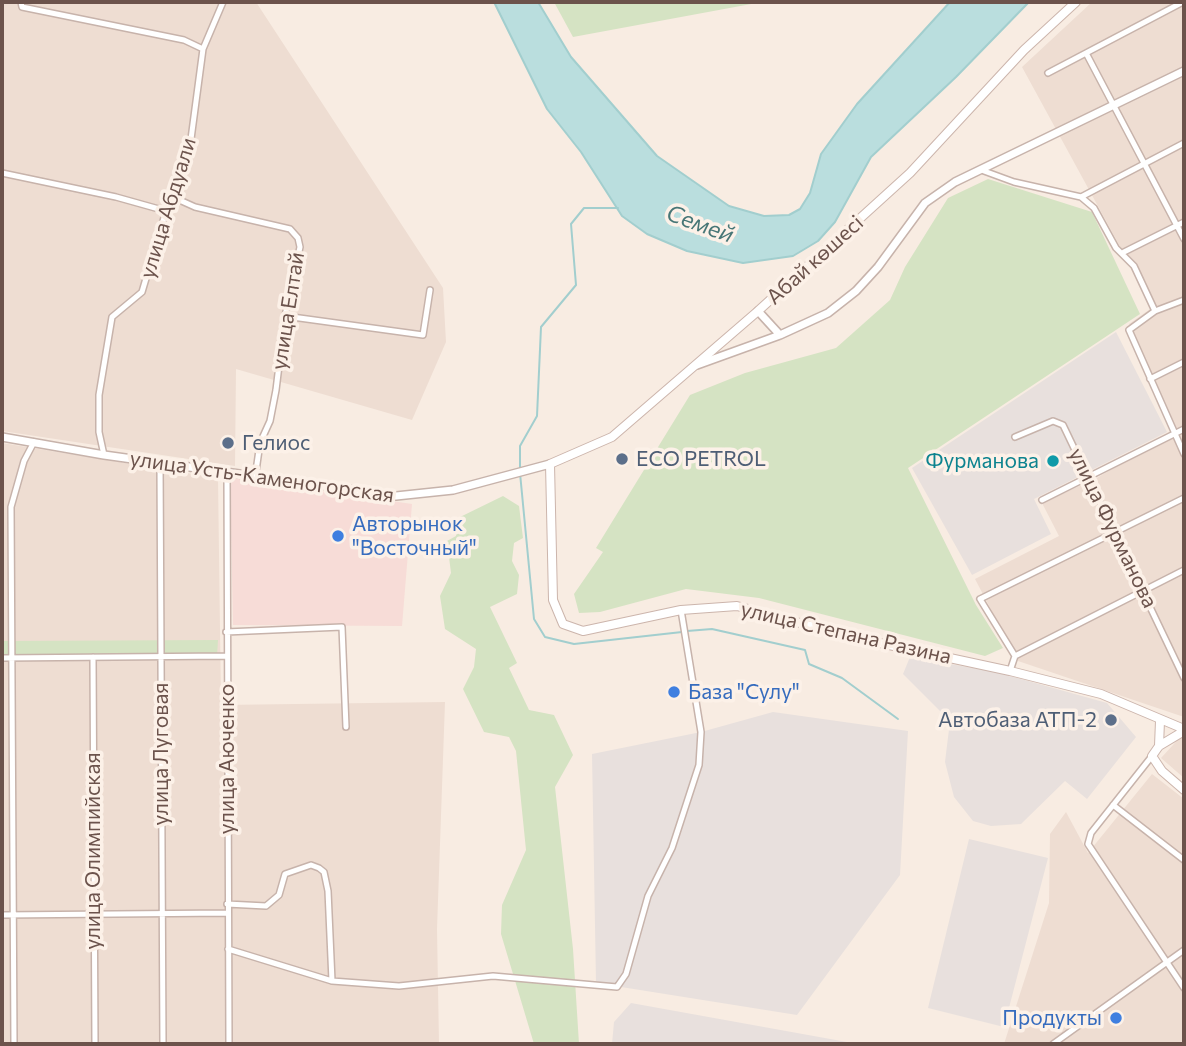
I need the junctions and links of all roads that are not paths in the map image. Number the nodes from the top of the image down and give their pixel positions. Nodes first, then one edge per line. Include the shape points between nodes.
1 (223, 2) edge
2 (1076, 2) edge
3 (1182, 2) edge
4 (22, 4) edge
5 (1184, 8) edge
6 (203, 49) junction
7 (1086, 53) junction
8 (1184, 71) edge
9 (1048, 74) dead end
10 (1116, 106) junction
11 (1184, 143) edge
12 (1146, 162) junction
13 (984, 170) junction
14 (2, 173) edge
15 (1081, 197) junction
16 (174, 198) junction
17 (166, 211) junction
18 (1184, 222) edge
19 (1178, 225) junction
20 (1184, 239) edge
21 (1124, 253) junction
22 (430, 290) dead end
23 (1184, 300) edge
24 (758, 311) junction
25 (1155, 311) junction
26 (285, 316) junction
27 (780, 335) junction
28 (1184, 362) edge
29 (697, 365) junction
30 (1150, 379) junction
31 (1184, 429) edge
32 (1175, 434) junction
33 (1015, 437) dead end
34 (2, 438) edge
35 (34, 442) junction
36 (1184, 454) edge
37 (104, 455) junction
38 (160, 463) junction
39 (550, 464) junction
40 (522, 471) joint
41 (227, 473) junction
42 (1089, 476) junction
43 (255, 478) junction
44 (1184, 498) edge
45 (1042, 500) dead end
46 (1115, 532) junction
47 (1184, 570) edge
48 (1143, 590) junction
49 (681, 610) junction
50 (226, 632) junction
51 (226, 656) junction
52 (1015, 656) junction
53 (93, 657) junction
54 (161, 657) junction
55 (2, 658) edge
56 (13, 658) junction
57 (1010, 671) junction
58 (1184, 678) edge
59 (1160, 721) junction
60 (346, 727) dead end
61 (1184, 730) edge
62 (1159, 746) junction
63 (1152, 756) junction
64 (1184, 790) edge
65 (1114, 805) junction
66 (1184, 860) edge
67 (228, 904) junction
68 (228, 913) junction
69 (93, 914) junction
70 (162, 914) junction
71 (2, 915) edge
72 (13, 915) junction
73 (228, 949) junction
74 (1184, 950) edge
75 (1168, 962) junction
76 (332, 981) junction
77 (1184, 988) edge
78 (14, 1044) edge
79 (95, 1044) edge
80 (163, 1044) edge
81 (229, 1044) edge
82 (1053, 1044) edge

1 - 6 street, улица Абдуали
2 - 24 main road, Абай көшесі via 1024,50 910,173
3 - 5 street
3 - 7 street
4 - 6 street via 174,37
6 - 16 street, улица Абдуали via 191,139
7 - 9 street
7 - 10 street
8 - 10 street
10 - 12 street
10 - 13 street
11 - 12 street
12 - 15 street
12 - 19 street
13 - 15 street via 1014,182
13 - 27 street via 954,182 925,204 856,291 828,313
14 - 17 street
15 - 21 street via 1094,208 1116,248
16 - 17 street, улица Абдуали
16 - 26 street, улица Елтай via 296,233 300,247
17 - 37 street, улица Абдуали via 142,292 112,317 99,395
18 - 19 street
19 - 20 street
19 - 21 street
21 - 25 street
22 - 26 street via 423,335
23 - 25 street
24 - 27 street
24 - 29 main road, Абай көшесі
25 - 30 street via 1129,330
26 - 43 street, улица Елтай via 276,390
27 - 29 street
28 - 30 street
29 - 39 main road, Абай көшесі via 612,437
30 - 32 street
31 - 32 street
32 - 36 street
32 - 42 street
33 - 42 street, улица Фурманова via 1053,421 1063,425
34 - 35 street, улица Усть-Каменогорская
35 - 37 street, улица Усть-Каменогорская
35 - 56 street via 11,507
37 - 38 street, улица Усть-Каменогорская
38 - 41 street, улица Усть-Каменогорская
38 - 54 street, улица Луговая
39 - 40 street, Абай көшесі
39 - 49 main road, улица Степана Разина via 553,600 563,624 583,631
40 - 43 street, улица Усть-Каменогорская via 441,492 396,496
41 - 43 street, улица Усть-Каменогорская
41 - 50 street, улица Аюченко
42 - 45 street
42 - 46 street, улица Фурманова
44 - 46 street
46 - 48 street, улица Фурманова
46 - 52 street via 980,599
47 - 48 street
48 - 52 street
48 - 58 street, улица Фурманова
49 - 57 main road, улица Степана Разина via 737,607
49 - 76 street via 701,733 699,765 672,848 648,896 626,974 617,987 493,975 400,986
50 - 51 street, улица Аюченко
50 - 60 street via 342,627
51 - 54 street
51 - 67 street, улица Аюченко
52 - 57 street
53 - 54 street
53 - 56 street
53 - 69 street, улица Олимпийская
54 - 70 street, улица Луговая
55 - 56 street
56 - 72 street
57 - 59 main road, улица Степана Разина via 1101,694
59 - 61 main road, улица Степана Разина
59 - 62 main road
61 - 62 main road
62 - 63 main road
63 - 64 main road
63 - 65 street
65 - 66 street
65 - 75 street via 1091,833 1088,844
67 - 68 street, улица Аюченко
67 - 76 street via 267,906 279,895 285,874 311,865 319,868 328,891
68 - 70 street
68 - 73 street, улица Аюченко
69 - 70 street
69 - 72 street
69 - 79 street, улица Олимпийская
70 - 80 street, улица Луговая
71 - 72 street
72 - 78 street
73 - 76 street
73 - 81 street, улица Аюченко
74 - 75 street
75 - 77 street
75 - 82 street

